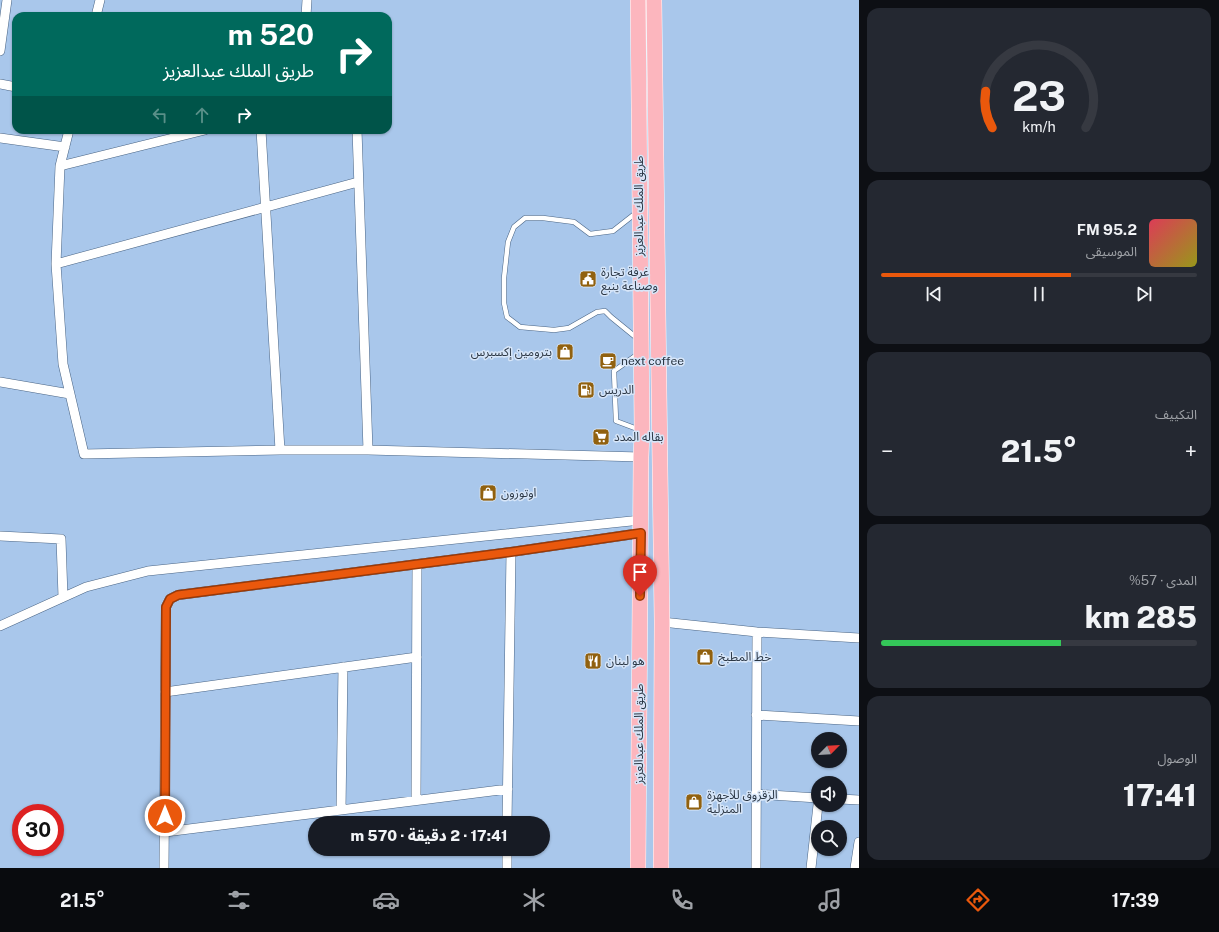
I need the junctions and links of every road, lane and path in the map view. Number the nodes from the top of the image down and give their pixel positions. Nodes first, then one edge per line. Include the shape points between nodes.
1 (100, 0) edge
2 (307, 0) edge
3 (638, 0) edge
4 (654, 0) edge
5 (4, 2) edge
6 (97, 12) edge
7 (306, 12) edge
8 (0, 51) edge
9 (0, 84) edge
10 (12, 86) edge
11 (68, 134) edge
12 (189, 134) edge
13 (260, 134) edge
14 (357, 134) edge
15 (0, 138) edge
16 (65, 147) junction
17 (60, 166) junction
18 (358, 182) junction
19 (265, 207) junction
20 (639, 210) junction
21 (56, 264) junction
22 (640, 346) junction
23 (0, 382) edge
24 (70, 394) junction
25 (642, 430) junction
26 (280, 450) junction
27 (368, 450) junction
28 (641, 457) junction
29 (641, 526) junction
30 (0, 536) edge
31 (511, 552) junction
32 (417, 564) junction
33 (63, 597) junction
34 (662, 622) junction
35 (0, 626) edge
36 (757, 632) junction
37 (859, 638) edge
38 (417, 657) junction
39 (343, 667) junction
40 (165, 692) junction
41 (756, 715) junction
42 (859, 721) edge
43 (508, 789) junction
44 (756, 794) junction
45 (811, 798) edge
46 (847, 799) edge
47 (416, 800) junction
48 (859, 800) edge
49 (341, 810) junction
50 (817, 812) edge
51 (508, 816) edge
52 (164, 832) junction
53 (859, 842) edge
54 (507, 856) edge
55 (164, 868) edge
56 (507, 868) edge
57 (638, 868) edge
58 (661, 868) edge
59 (756, 868) edge
60 (811, 868) edge
61 (856, 868) edge

1 - 6 street
2 - 7 street
3 - 20 highway, طريق الملك عبدالعزيز
4 - 34 highway, طريق الملك عبدالعزيز
5 - 8 street
9 - 10 street
11 - 16 street
12 - 17 street
13 - 19 street
14 - 18 street
15 - 16 street
16 - 17 street
17 - 21 street
18 - 19 street
18 - 27 street
19 - 21 street
19 - 26 street
20 - 22 highway, طريق الملك عبدالعزيز
20 - 22 lane via 613,231 590,234 574,222 525,218 514,227 508,242 504,303 507,317 520,327 554,330 569,328 597,312 605,311
21 - 24 street via 63,364
22 - 25 highway, طريق الملك عبدالعزيز
22 - 25 lane via 614,371 614,385 616,421
23 - 24 street
24 - 26 street via 84,454
25 - 28 highway, طريق الملك عبدالعزيز
26 - 27 street
27 - 28 street
28 - 29 highway, طريق الملك عبدالعزيز
29 - 31 street
29 - 33 street via 148,571 86,587
29 - 57 highway, طريق الملك عبدالعزيز
30 - 33 street via 61,539
31 - 32 street
31 - 43 street
32 - 38 street
32 - 40 street via 178,595 170,599 166,607
33 - 35 street
34 - 36 street
34 - 58 highway, طريق الملك عبدالعزيز
36 - 37 street
36 - 41 street
38 - 39 street
38 - 47 street
39 - 40 street
39 - 49 street
40 - 52 street
41 - 42 street
41 - 44 street
43 - 47 street
43 - 51 street
44 - 45 street
44 - 59 street
46 - 48 street
47 - 49 street
49 - 52 street
50 - 60 street
52 - 55 street
53 - 61 street
54 - 56 street

